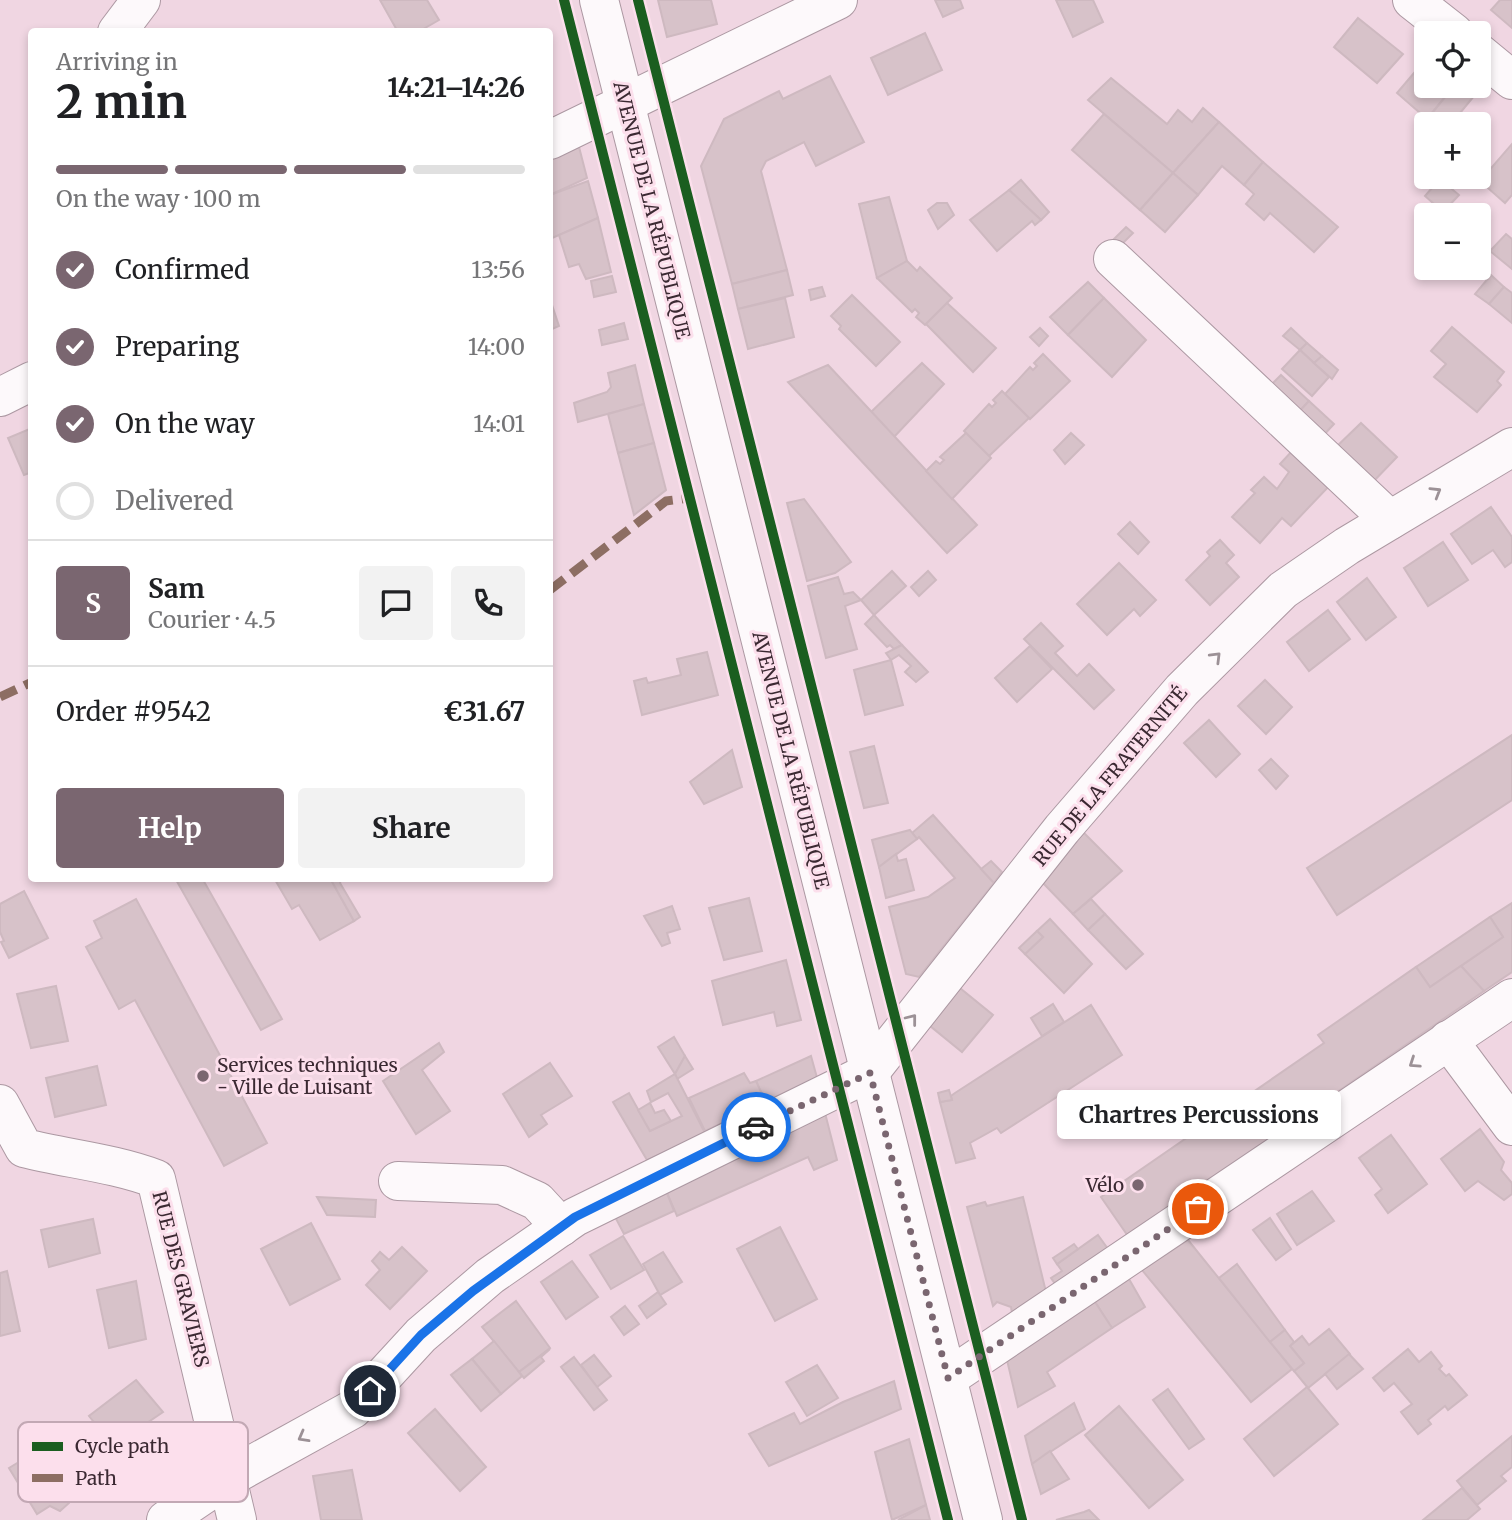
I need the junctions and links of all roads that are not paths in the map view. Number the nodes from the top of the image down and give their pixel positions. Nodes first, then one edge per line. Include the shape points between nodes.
1 (141, 0) edge
2 (599, 0) edge
3 (838, 0) edge
4 (1412, 0) edge
5 (1439, 21) edge
6 (120, 28) edge
7 (1491, 63) edge
8 (1512, 80) edge
9 (625, 106) junction
10 (553, 139) edge
11 (1113, 259) dead end
12 (28, 383) edge
13 (0, 397) edge
14 (1512, 447) edge
15 (1390, 520) junction
16 (1512, 998) edge
17 (1448, 1040) junction
18 (870, 1073) junction
19 (0, 1104) edge
20 (1512, 1126) edge
21 (398, 1181) dead end
22 (561, 1227) junction
23 (948, 1378) junction
24 (215, 1422) edge
25 (248, 1467) edge
26 (193, 1502) edge
27 (233, 1502) edge
28 (166, 1520) edge
29 (237, 1520) edge
30 (983, 1520) edge

1 - 6 street
2 - 9 street, AVENUE DE LA RÉPUBLIQUE
3 - 9 street
4 - 5 street
7 - 8 street
9 - 10 street
9 - 18 street, AVENUE DE LA RÉPUBLIQUE
11 - 15 street
12 - 13 street
15 -> 14 street, RUE DE LA FRATERNITÉ
18 -> 15 street, RUE DE LA FRATERNITÉ via 1062,829 1182,690 1283,590
16 - 17 street
17 - 20 street
17 -> 23 street
18 - 22 street via 630,1188
18 - 23 street, AVENUE DE LA RÉPUBLIQUE
19 - 24 street, RUE DES GRAVIERS via 24,1148 121,1166 156,1179
21 - 22 street via 502,1185 537,1201
22 -> 25 street via 490,1276 421,1335 353,1409
23 - 30 street, AVENUE DE LA RÉPUBLIQUE
26 - 28 street
27 - 29 street, RUE DES GRAVIERS

